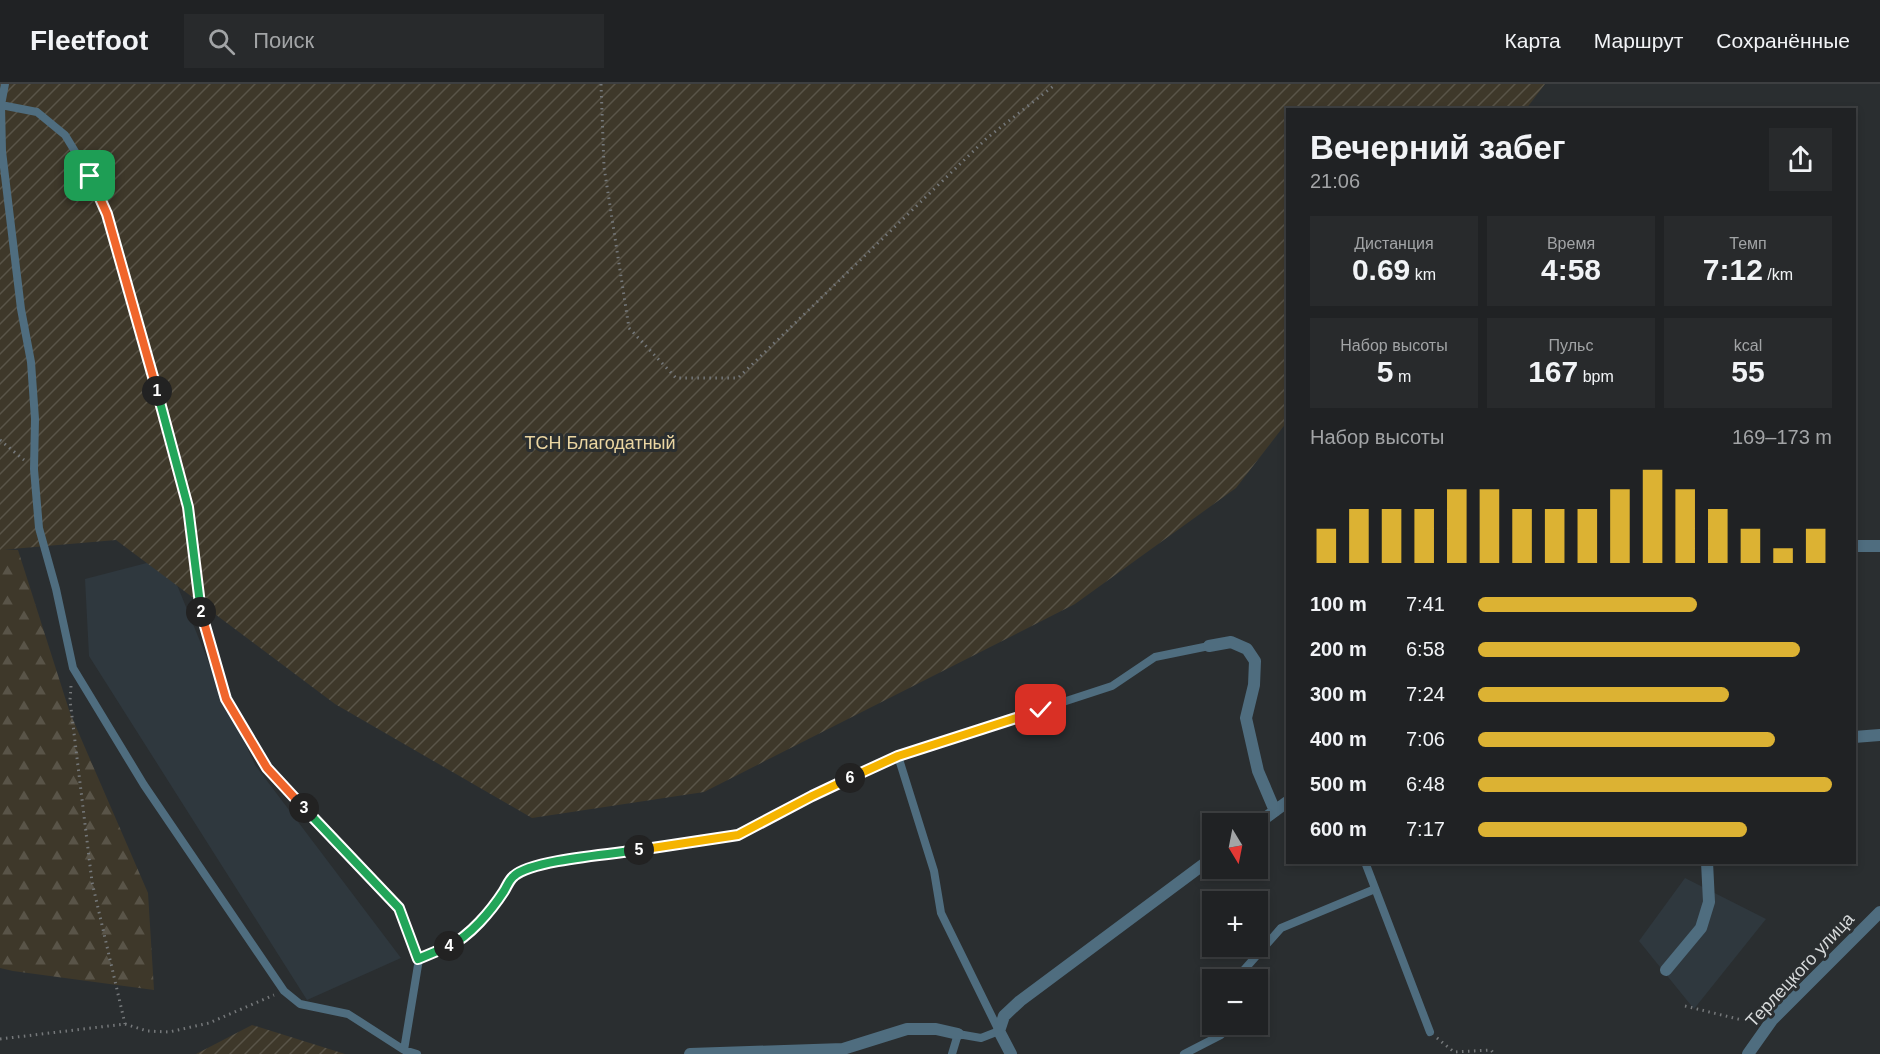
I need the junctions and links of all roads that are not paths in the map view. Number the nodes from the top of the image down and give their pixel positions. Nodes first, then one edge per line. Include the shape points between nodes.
1 (5, 84) edge
2 (1, 105) edge
3 (1856, 546) edge
4 (1880, 546) edge
5 (1209, 646) joint
6 (1880, 735) edge
7 (1856, 737) edge
8 (898, 756) junction
9 (1286, 803) edge
10 (1275, 811) junction
11 (1268, 816) edge
12 (1366, 864) edge
13 (1707, 864) edge
14 (1202, 866) edge
15 (1375, 889) junction
16 (1880, 912) edge
17 (418, 959) junction
18 (1245, 969) edge
19 (1666, 970) dead end
20 (999, 1031) junction
21 (1430, 1032) road end
22 (958, 1034) junction
23 (1221, 1035) edge
24 (404, 1050) junction
25 (417, 1054) edge
26 (690, 1054) edge
27 (718, 1054) edge
28 (952, 1054) edge
29 (1011, 1054) edge
30 (1184, 1054) edge
31 (1748, 1054) edge

1 - 2 lane
2 - 17 lane via 37,112 65,135 107,214 177,459 188,507 201,609 226,699 267,768 399,908
2 - 24 lane via 11,230 31,362 39,528 73,668 144,785 284,991 300,1004 348,1014
3 - 4 street
5 - 8 lane via 1155,657 1112,686
5 - 10 street via 1231,642 1247,649 1255,662 1246,718 1258,771
6 - 7 street
8 - 17 lane via 738,835 525,868 512,877 481,921 454,943
8 - 20 lane via 934,871 941,913
9 - 10 street
10 - 11 street
12 - 15 lane
13 - 19 street via 1709,902 1701,928
14 - 20 street via 1020,1002 1004,1016
15 - 18 lane via 1281,928
15 - 21 lane
16 - 31 street, Терлецкого улица via 1772,1020
17 - 24 lane
20 - 22 lane via 981,1038
20 - 29 street
22 - 27 street via 906,1029 843,1049
22 - 28 lane
23 - 30 lane
24 - 25 lane
26 - 27 street

